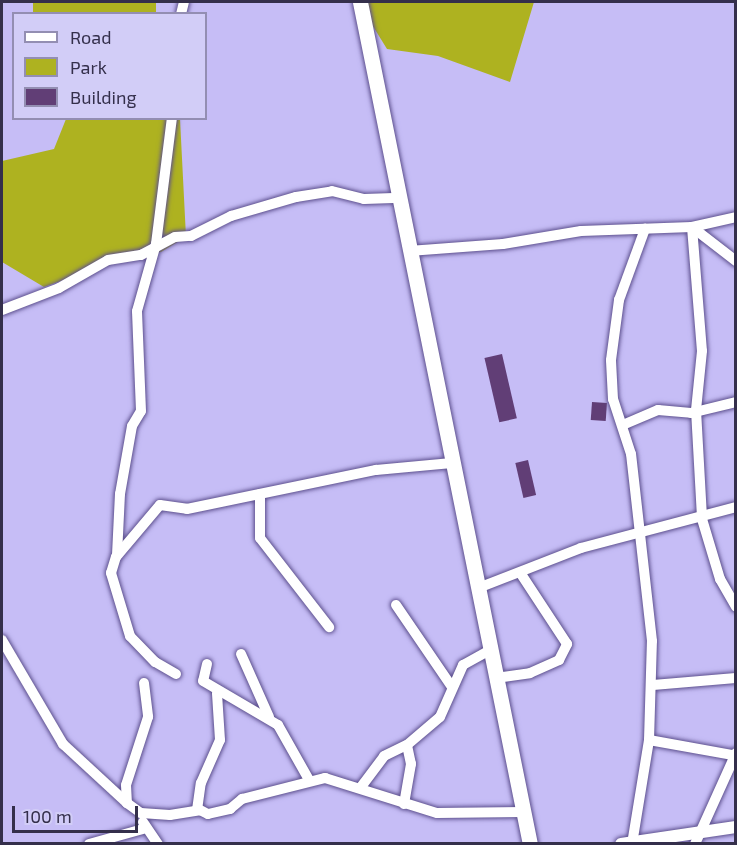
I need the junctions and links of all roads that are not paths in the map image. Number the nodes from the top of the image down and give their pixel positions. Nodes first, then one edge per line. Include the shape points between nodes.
1 (360, 2) edge
2 (172, 120) edge
3 (401, 198) junction
4 (735, 217) edge
5 (692, 227) junction
6 (645, 229) junction
7 (156, 244) junction
8 (408, 251) junction
9 (735, 261) edge
10 (3, 308) edge
11 (735, 402) edge
12 (696, 410) junction
13 (625, 424) junction
14 (452, 463) junction
15 (260, 494) junction
16 (735, 507) edge
17 (702, 519) junction
18 (639, 535) junction
19 (117, 555) junction
20 (520, 574) junction
21 (478, 588) junction
22 (396, 605) dead end
23 (735, 608) edge
24 (329, 627) dead end
25 (2, 640) edge
26 (492, 649) junction
27 (241, 654) dead end
28 (207, 664) dead end
29 (176, 674) dead end
30 (496, 678) junction
31 (735, 678) edge
32 (144, 683) dead end
33 (653, 685) junction
34 (452, 687) junction
35 (217, 693) junction
36 (269, 717) junction
37 (649, 740) junction
38 (407, 745) junction
39 (734, 754) edge
40 (308, 778) junction
41 (361, 787) junction
42 (127, 803) junction
43 (404, 804) junction
44 (197, 810) junction
45 (523, 812) junction
46 (143, 813) junction
47 (735, 827) edge
48 (143, 829) junction
49 (696, 838) edge
50 (89, 843) edge
51 (158, 843) edge
52 (530, 843) edge
53 (628, 843) edge

1 - 3 main road
2 - 7 street
3 - 7 street via 364,199 332,191 296,196 231,216 214,229
3 - 8 main road
4 - 5 street
5 - 6 street
5 - 9 street
5 - 12 street via 702,351
6 - 8 street via 581,231 503,244
6 - 13 street via 619,300 612,338 613,399
7 - 10 street
7 - 19 street via 137,311 141,411 132,426 120,494
8 - 14 main road
11 - 12 street via 726,409
12 - 13 street via 658,410
12 - 17 street
13 - 18 street
14 - 15 street via 376,470
14 - 21 main road
15 - 19 street via 187,509 160,505
15 - 24 street via 260,538
16 - 17 street
17 - 18 street
17 - 23 street via 720,579
18 - 20 street via 581,548
18 - 33 street
19 - 29 street via 111,573 130,636
20 - 21 street
20 - 30 street via 567,644 559,660 530,673
21 - 26 main road
22 - 34 street
25 - 42 street via 63,744
26 - 30 main road
26 - 34 street via 463,665
27 - 36 street
28 - 35 street via 203,681
30 - 45 main road
31 - 33 street
32 - 42 street via 148,717 126,785
33 - 37 street
34 - 38 street via 440,717
35 - 36 street
35 - 44 street via 220,740 201,783
36 - 40 street
37 - 39 street
37 - 53 street
38 - 41 street via 384,756
38 - 43 street via 411,764
39 - 49 street
40 - 41 street
40 - 44 street via 242,798 230,809
41 - 43 street
42 - 46 street
43 - 45 street via 437,813
44 - 46 street
45 - 52 main road
46 - 48 street
47 - 49 street
48 - 50 street
48 - 51 street
49 - 53 street

